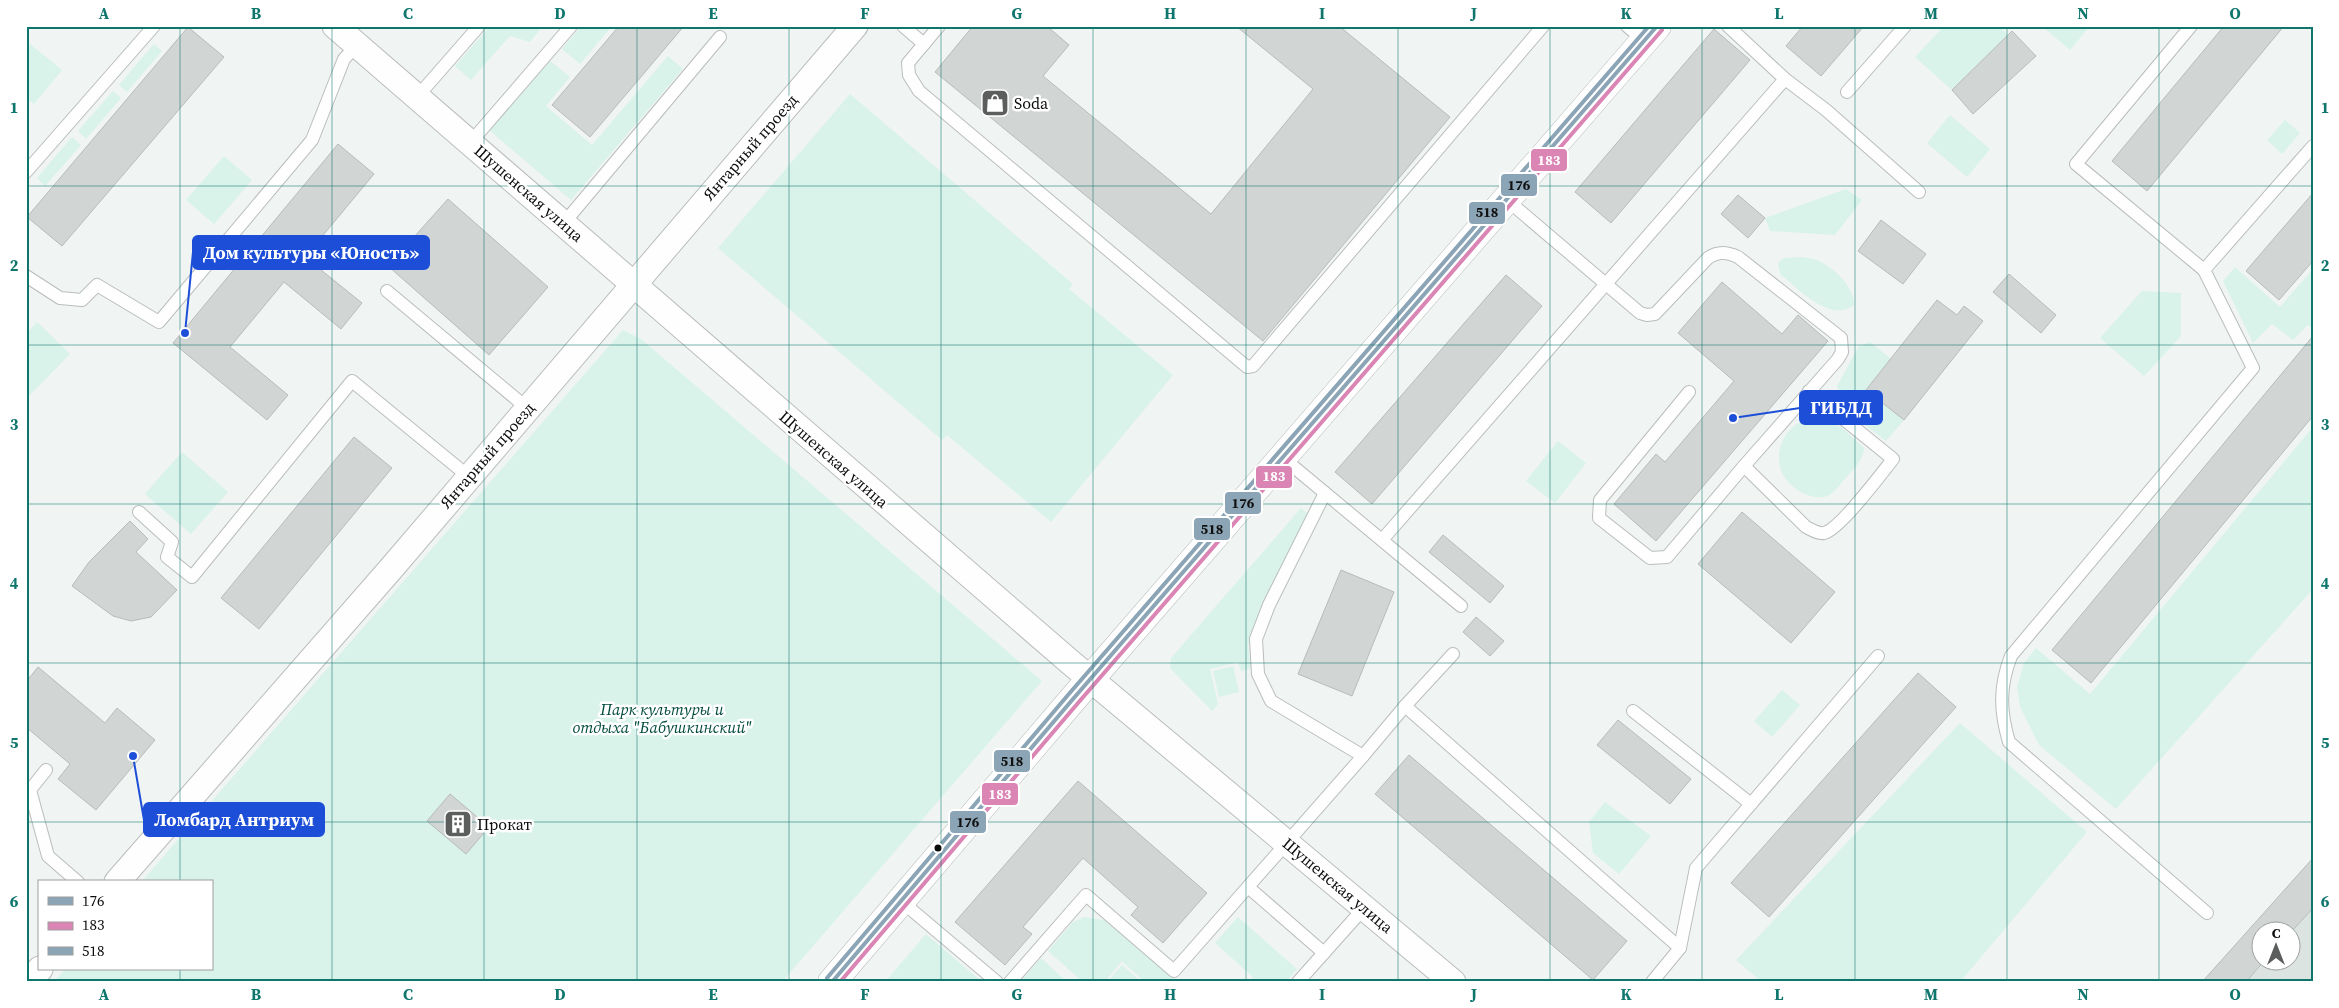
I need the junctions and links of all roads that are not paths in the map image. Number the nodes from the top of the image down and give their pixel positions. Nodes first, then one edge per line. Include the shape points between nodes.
1 (154, 26) edge
2 (335, 26) edge
3 (479, 26) edge
4 (571, 26) edge
5 (855, 26) edge
6 (903, 26) edge
7 (939, 26) edge
8 (1542, 26) edge
9 (1728, 26) edge
10 (1905, 26) edge
11 (2191, 26) edge
12 (1643, 31) edge
13 (720, 37) dead end
14 (924, 44) junction
15 (357, 45) junction
16 (1785, 79) junction
17 (1847, 92) dead end
18 (417, 97) junction
19 (470, 143) junction
20 (2313, 146) edge
21 (26, 172) edge
22 (1919, 192) dead end
23 (1507, 200) junction
24 (564, 223) junction
25 (2204, 270) junction
26 (26, 276) edge
27 (634, 284) junction
28 (1606, 284) junction
29 (387, 291) dead end
30 (1809, 391) junction
31 (1689, 392) dead end
32 (527, 408) junction
33 (1284, 458) junction
34 (1744, 466) junction
35 (468, 476) junction
36 (1325, 493) junction
37 (139, 512) dead end
38 (1382, 540) junction
39 (1461, 606) dead end
40 (1453, 654) dead end
41 (1878, 656) dead end
42 (1091, 680) junction
43 (1405, 706) junction
44 (1633, 712) dead end
45 (1364, 756) junction
46 (46, 770) dead end
47 (1751, 804) junction
48 (1286, 842) junction
49 (76, 880) edge
50 (119, 880) edge
51 (1248, 887) junction
52 (901, 901) junction
53 (1364, 908) junction
54 (2207, 913) dead end
55 (1680, 948) junction
56 (1324, 953) junction
57 (39, 970) edge
58 (29, 982) edge
59 (832, 982) edge
60 (998, 982) edge
61 (1010, 982) edge
62 (1298, 982) edge
63 (1453, 982) edge
64 (1652, 982) edge

1 - 21 lane
2 - 15 street, Шушенская улица
3 - 18 lane
4 - 19 lane
5 - 27 street, Янтарный проезд
6 - 14 lane
7 - 14 lane
8 - 14 lane via 1249,368 919,90 909,75 908,63
9 - 16 lane
10 - 17 lane
11 - 25 lane via 2076,164
12 - 23 street
13 - 24 lane
15 - 18 street, Шушенская улица
15 - 26 lane via 344,59 312,140 159,322 97,285 82,300 60,298
16 - 22 lane via 1826,110
16 - 28 lane
18 - 19 street, Шушенская улица
19 - 24 street, Шушенская улица
20 - 25 lane
23 - 28 lane
23 - 33 street
24 - 27 street, Шушенская улица
25 - 54 lane via 2253,368 2011,656 2004,673 2002,718 2009,742
27 - 32 street, Янтарный проезд
27 - 42 street, Шушенская улица
28 - 30 lane via 1640,313 1655,314 1714,254 1721,252 1738,256 1841,338 1842,352
28 - 38 lane
29 - 32 lane
30 - 34 lane
30 - 34 lane via 1893,459 1839,523 1825,533 1806,527
31 - 34 lane via 1600,500 1599,518 1650,558 1667,557
32 - 35 street, Янтарный проезд
33 - 36 lane
33 - 42 street
35 - 37 lane via 352,381 192,577 167,557 172,542
35 - 50 street, Янтарный проезд
36 - 38 lane
36 - 45 lane via 1269,605 1256,639 1258,674 1271,701
38 - 39 lane
40 - 43 lane
41 - 47 lane
42 - 48 street, Шушенская улица
42 - 52 street
43 - 45 lane
43 - 55 lane
44 - 47 lane
45 - 48 lane
46 - 49 lane via 30,790 48,856
47 - 55 lane via 1696,868
48 - 51 lane
48 - 53 street, Шушенская улица
51 - 56 lane
51 - 61 lane via 1174,971 1086,895
52 - 59 street
52 - 60 lane
53 - 56 lane
53 - 63 street, Шушенская улица
55 - 64 lane
56 - 62 lane
57 - 58 street

